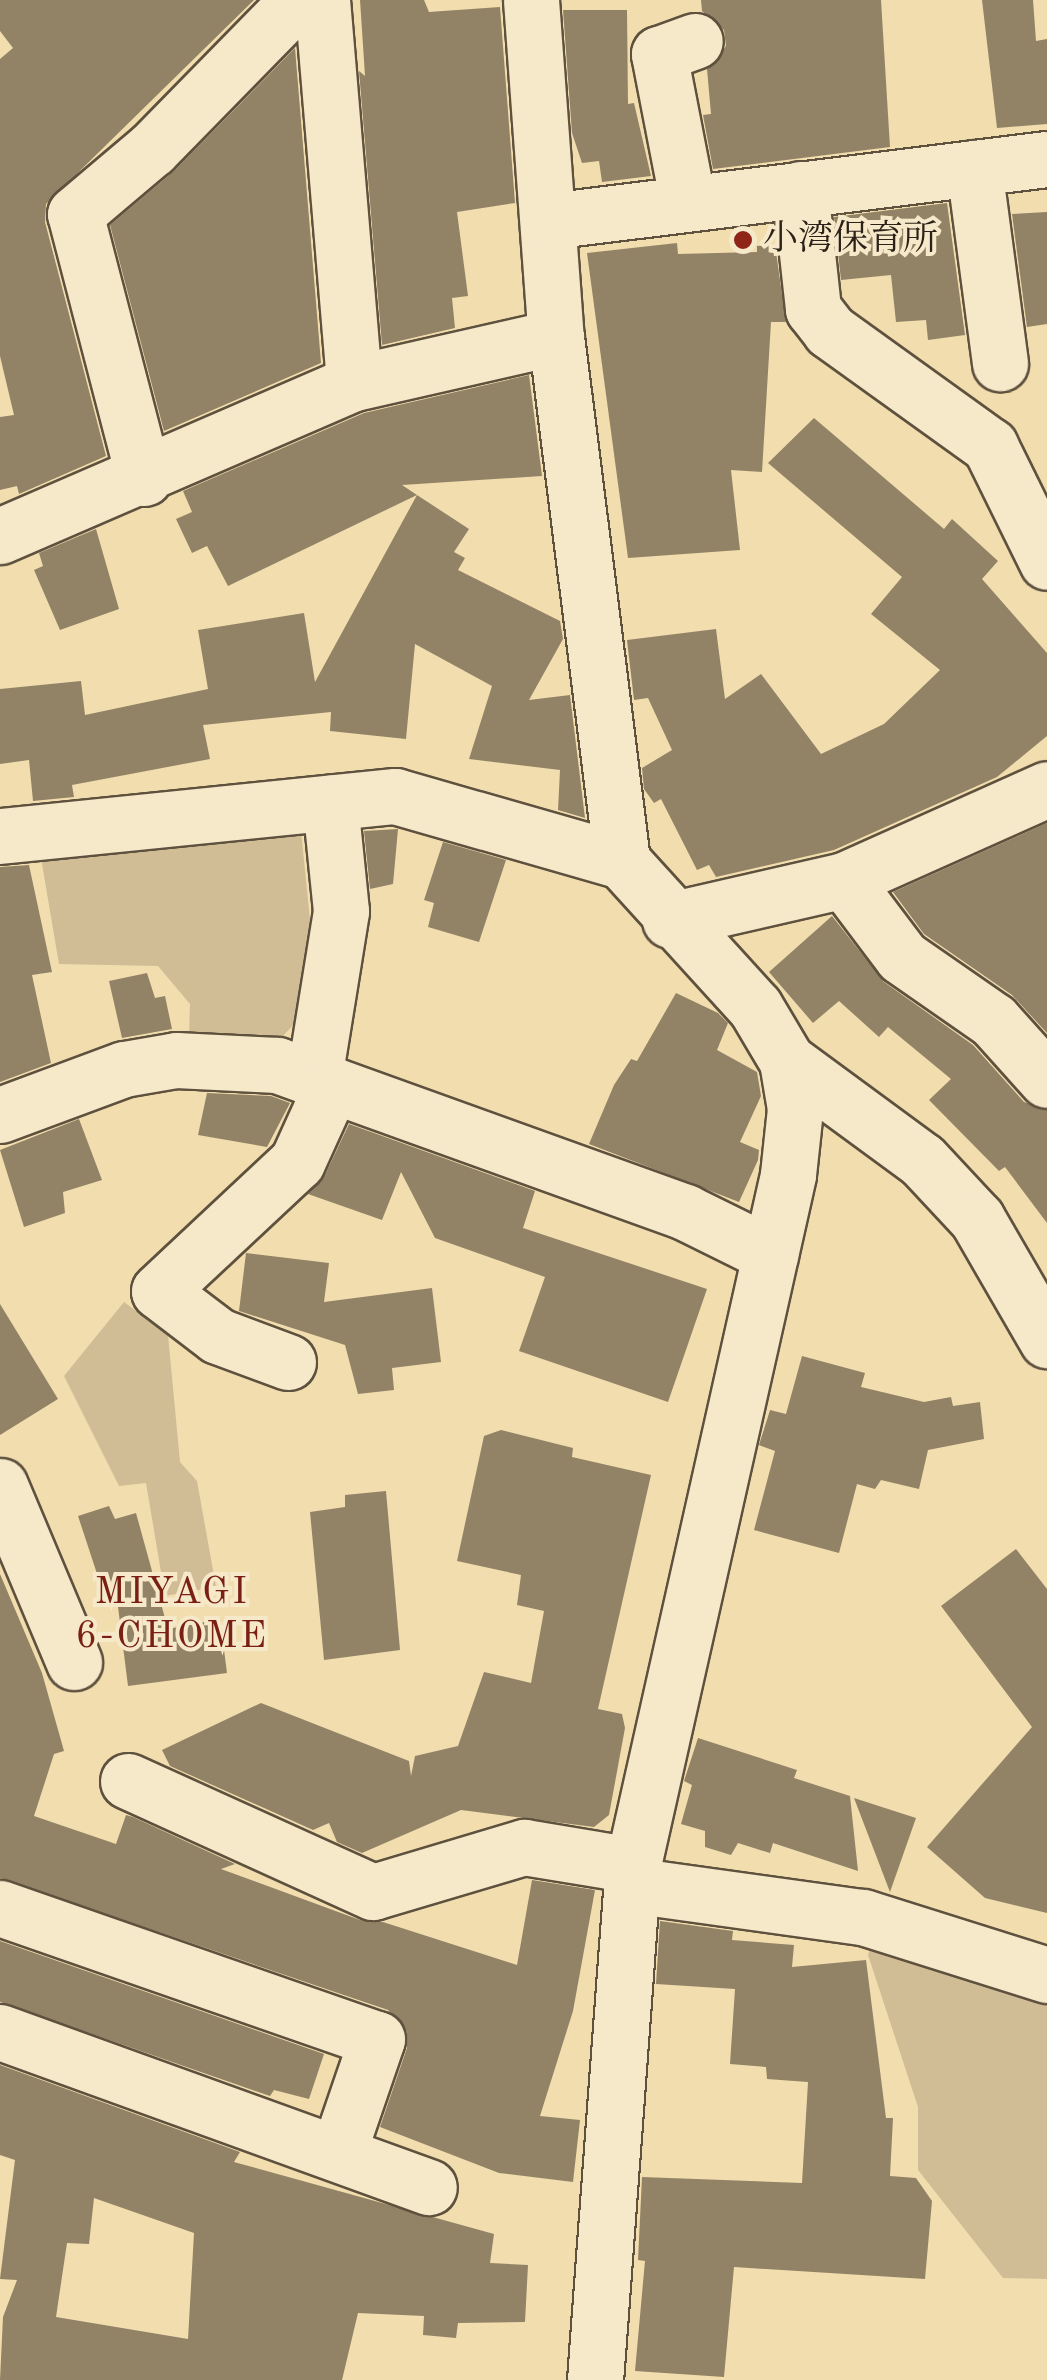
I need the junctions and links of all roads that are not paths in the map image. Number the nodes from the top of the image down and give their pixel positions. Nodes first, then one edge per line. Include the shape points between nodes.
1 (298, 0) edge
2 (322, 0) edge
3 (531, 0) edge
4 (695, 41) dead end
5 (1047, 159) edge
6 (974, 168) junction
7 (800, 190) junction
8 (688, 203) junction
9 (549, 221) junction
10 (556, 337) junction
11 (1000, 363) dead end
12 (354, 382) junction
13 (144, 478) junction
14 (0, 536) edge
15 (1047, 562) edge
16 (1047, 788) edge
17 (330, 803) junction
18 (0, 836) edge
19 (622, 862) junction
20 (844, 880) junction
21 (670, 920) junction
22 (787, 1061) junction
23 (1047, 1080) edge
24 (323, 1082) junction
25 (0, 1114) edge
26 (770, 1254) junction
27 (1047, 1340) edge
28 (288, 1362) dead end
29 (0, 1486) edge
30 (74, 1662) dead end
31 (128, 1781) dead end
32 (632, 1875) junction
33 (0, 1908) edge
34 (1047, 1975) edge
35 (0, 2032) edge
36 (340, 2150) junction
37 (430, 2188) dead end
38 (595, 2380) edge

1 - 13 street via 152,148 76,214
2 - 12 street
3 - 9 street
4 - 8 street via 658,54
5 - 6 street
6 - 7 street
6 - 11 street
7 - 8 street
7 - 15 street via 813,309 830,331 990,446
8 - 9 street
9 - 10 street
10 - 12 street
10 - 19 street
12 - 13 street
13 - 14 street
16 - 20 street
17 - 18 street
17 - 19 street via 394,796
17 - 24 street via 340,911
19 - 21 street
20 - 21 street
20 - 23 street via 902,957 994,1021
21 - 22 street via 755,1008
22 - 26 street via 793,1125
22 - 27 street via 922,1160 977,1219
24 - 25 street via 277,1065 176,1060 124,1069
24 - 26 street via 668,1205
24 - 28 street via 297,1162 159,1292 218,1336
26 - 32 street
29 - 30 street
31 - 32 street via 373,1892 524,1847
32 - 34 street via 864,1917
32 - 38 street
33 - 36 street via 377,2039
35 - 36 street
36 - 37 street

